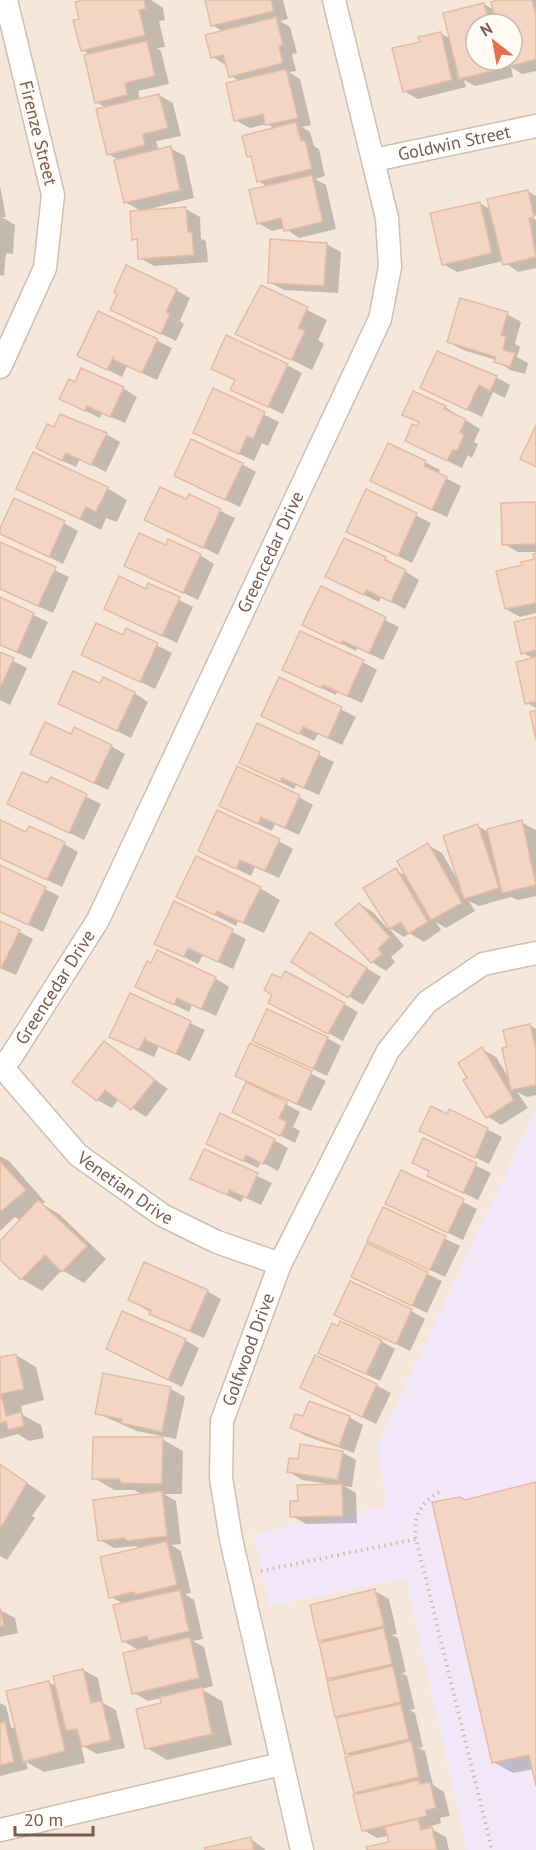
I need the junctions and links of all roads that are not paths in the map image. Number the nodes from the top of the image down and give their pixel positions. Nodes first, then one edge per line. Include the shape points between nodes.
1 (6, 0) edge
2 (334, 0) edge
3 (536, 126) edge
4 (374, 160) junction
5 (0, 367) edge
6 (536, 953) edge
7 (1, 1068) edge
8 (280, 1264) junction
9 (281, 1764) junction
10 (0, 1830) edge
11 (302, 1850) edge

1 - 5 street, Firenze Street via 53,195 45,268
2 - 4 street, Greencedar Drive
3 - 4 street, Goldwin Street
4 - 7 street, Greencedar Drive via 387,218 390,267 380,319 98,920
6 - 8 street, Golfwood Drive via 483,964 427,1002 388,1051
7 - 8 street, Venetian Drive via 78,1155 162,1215 217,1242
8 - 9 street, Golfwood Drive via 222,1421 221,1478
9 - 10 street
9 - 11 street, Golfwood Drive

